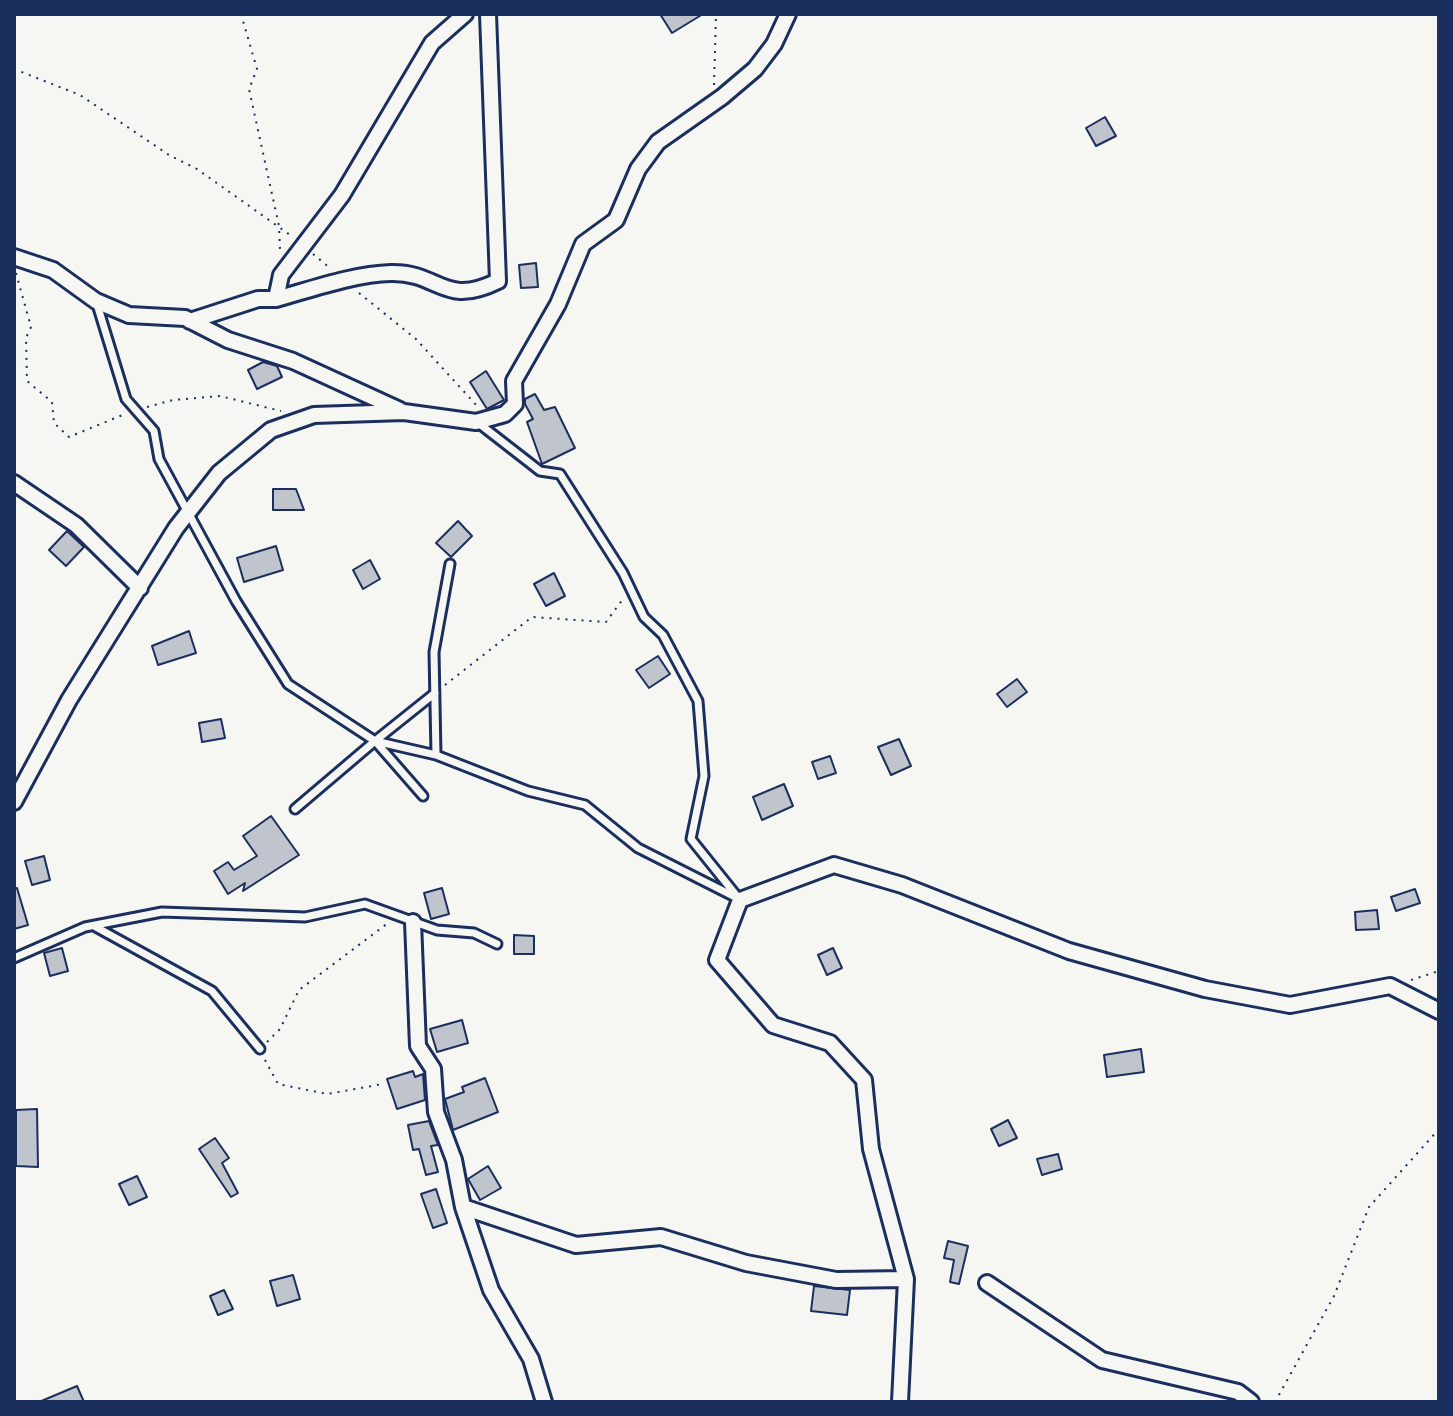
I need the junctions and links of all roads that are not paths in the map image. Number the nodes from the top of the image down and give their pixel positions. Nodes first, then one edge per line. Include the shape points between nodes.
1 (465, 14) edge
2 (488, 14) edge
3 (788, 14) edge
4 (14, 257) edge
5 (276, 299) junction
6 (96, 301) junction
7 (190, 321) junction
8 (404, 412) junction
9 (482, 421) junction
10 (14, 483) edge
11 (188, 512) junction
12 (450, 564) dead end
13 (140, 588) junction
14 (435, 693) junction
15 (375, 741) junction
16 (436, 755) junction
17 (423, 796) dead end
18 (14, 802) edge
19 (295, 809) dead end
20 (740, 900) junction
21 (413, 922) junction
22 (93, 926) junction
23 (497, 944) dead end
24 (14, 958) edge
25 (1439, 1011) edge
26 (260, 1049) road end
27 (463, 1207) junction
28 (906, 1279) junction
29 (987, 1283) dead end
30 (544, 1402) edge
31 (900, 1402) edge
32 (1251, 1402) edge

1 - 5 street via 432,43 342,195 281,275
2 - 5 street via 498,281 474,292 452,291 392,273
3 - 9 street via 755,69 658,142 638,169 616,220 583,244 558,304 514,381 515,404 505,414
4 - 6 street via 53,270
5 - 7 street via 258,299
6 - 7 street via 129,315
6 - 11 lane via 126,399 154,431 159,459
7 - 8 street
8 - 9 street
8 - 11 street via 314,415 271,430 219,473
9 - 20 lane via 540,471 560,474 644,617 663,635 698,701 704,776 691,839
10 - 13 street via 76,525
11 - 13 street
11 - 15 lane via 288,684
12 - 14 lane via 434,652
13 - 18 street via 69,700
14 - 15 lane
14 - 16 lane
15 - 16 lane
15 - 17 lane
15 - 19 lane
16 - 20 lane via 528,791 585,805 638,848
20 - 25 street via 834,865 902,885 1069,951 1205,989 1290,1005 1390,986
20 - 28 street via 717,960 773,1025 830,1043 864,1080 871,1149
21 - 22 lane via 365,904 305,917 162,912
21 - 23 lane via 474,933
21 - 27 street via 418,1046 433,1069 436,1112 454,1160
22 - 24 lane
22 - 26 lane via 212,991
27 - 28 street via 576,1245 661,1237 746,1263 836,1280
27 - 30 street via 491,1290 531,1359
28 - 31 street
29 - 32 street via 1102,1360 1238,1392

